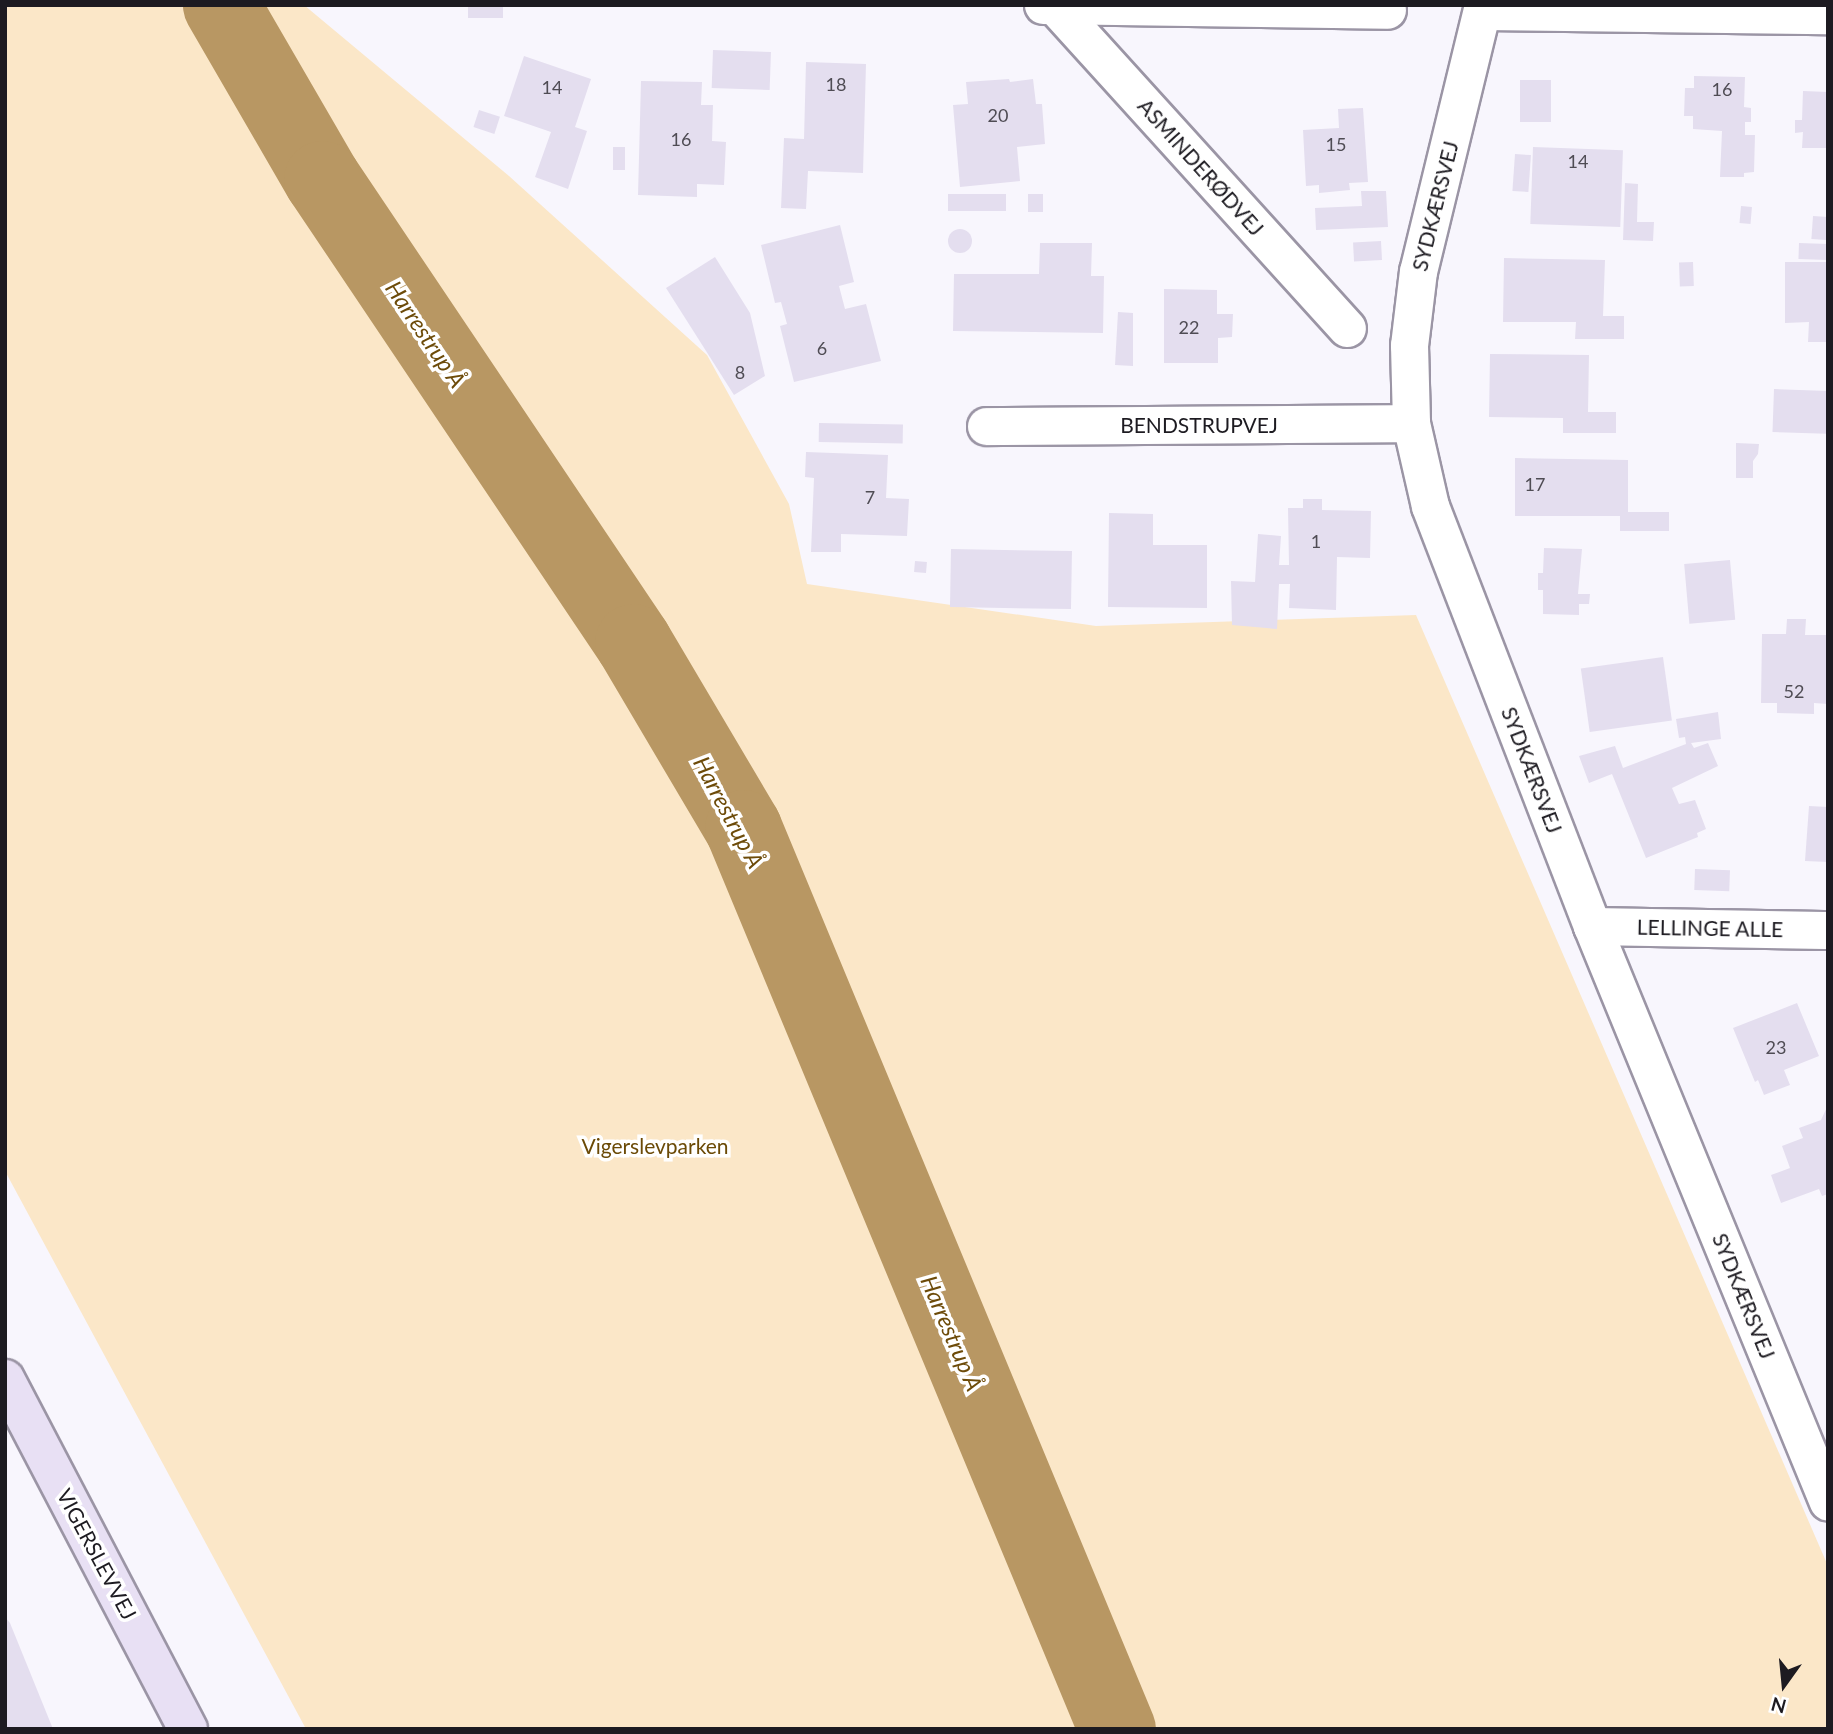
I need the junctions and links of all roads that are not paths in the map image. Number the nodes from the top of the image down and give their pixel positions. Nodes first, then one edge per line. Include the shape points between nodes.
1 (1043, 5) edge
2 (1054, 5) edge
3 (1483, 8) edge
4 (1388, 10) dead end
5 (1828, 15) edge
6 (1347, 328) dead end
7 (1411, 423) junction
8 (986, 426) dead end
9 (1592, 926) junction
10 (1828, 930) edge
11 (5, 1379) edge
12 (1828, 1502) edge
13 (188, 1729) edge

1 - 2 street
2 - 4 street
2 - 6 street, ASMINDERØDVEJ
3 - 5 street
3 - 7 street, SYDKÆRSVEJ via 1418,271 1409,345
7 - 8 street, BENDSTRUPVEJ
7 - 9 street, SYDKÆRSVEJ via 1430,506
9 - 10 street, LELLINGE ALLE
9 - 12 street, SYDKÆRSVEJ
11 - 13 street, VIGERSLEVVEJ

